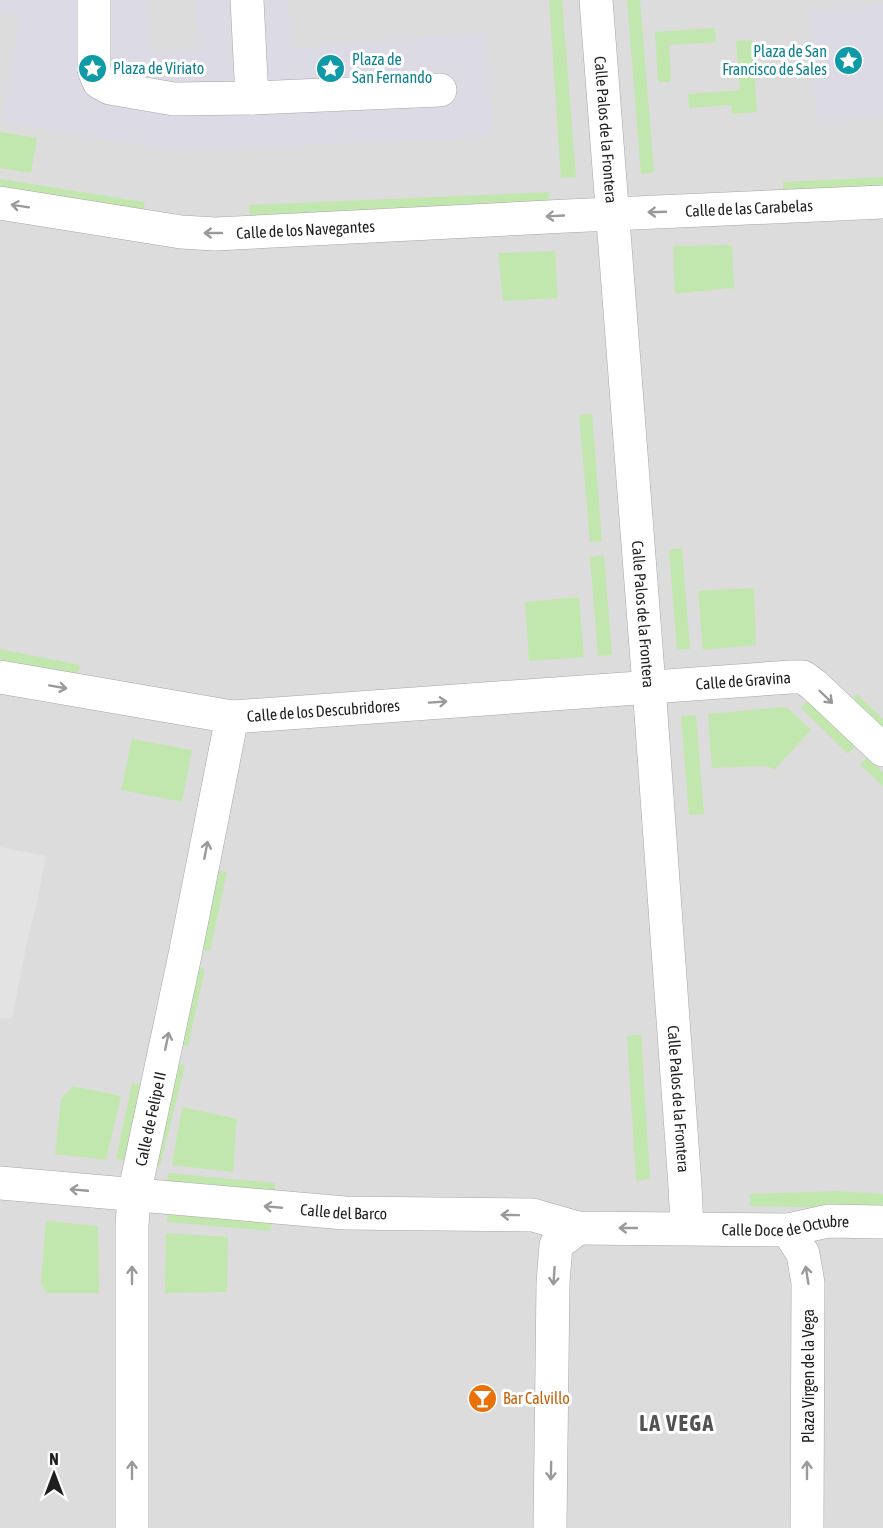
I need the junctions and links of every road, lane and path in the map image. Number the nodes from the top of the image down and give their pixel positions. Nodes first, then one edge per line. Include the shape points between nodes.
1 (94, 0) edge
2 (247, 0) edge
3 (596, 0) edge
4 (440, 90) dead end
5 (252, 98) junction
6 (883, 202) edge
7 (0, 203) edge
8 (613, 214) junction
9 (0, 677) edge
10 (649, 686) junction
11 (232, 717) junction
12 (883, 750) edge
13 (0, 1183) edge
14 (134, 1195) junction
15 (883, 1222) edge
16 (578, 1228) junction
17 (687, 1228) junction
18 (788, 1230) junction
19 (132, 1528) edge
20 (550, 1528) edge
21 (807, 1528) edge

1 - 5 street via 94,70 99,82 110,88 174,99
2 - 5 street
3 - 8 street, Calle Palos de la Frontera
4 - 5 street
6 -> 8 street, Calle de las Carabelas
8 -> 7 street, Calle de los Navegantes via 215,234
8 - 10 street, Calle Palos de la Frontera
9 -> 11 street, Calle de los Descubridores
11 -> 10 street, Calle de los Descubridores
10 -> 12 street, Calle de Gravina via 803,678
10 - 17 street, Calle Palos de la Frontera
14 -> 11 street, Calle de Felipe II
14 -> 13 street, Calle del Barco
16 -> 14 street, Calle del Barco via 533,1215 345,1213
19 -> 14 street, Calle de Felipe II
15 - 18 street, Calle Doce de Octubre via 828,1221
17 -> 16 street, Calle del Barco
16 -> 20 street via 556,1245
17 - 18 street, Calle Doce de Octubre
21 -> 18 street, Plaza Virgen de la Vega via 808,1283 803,1254

